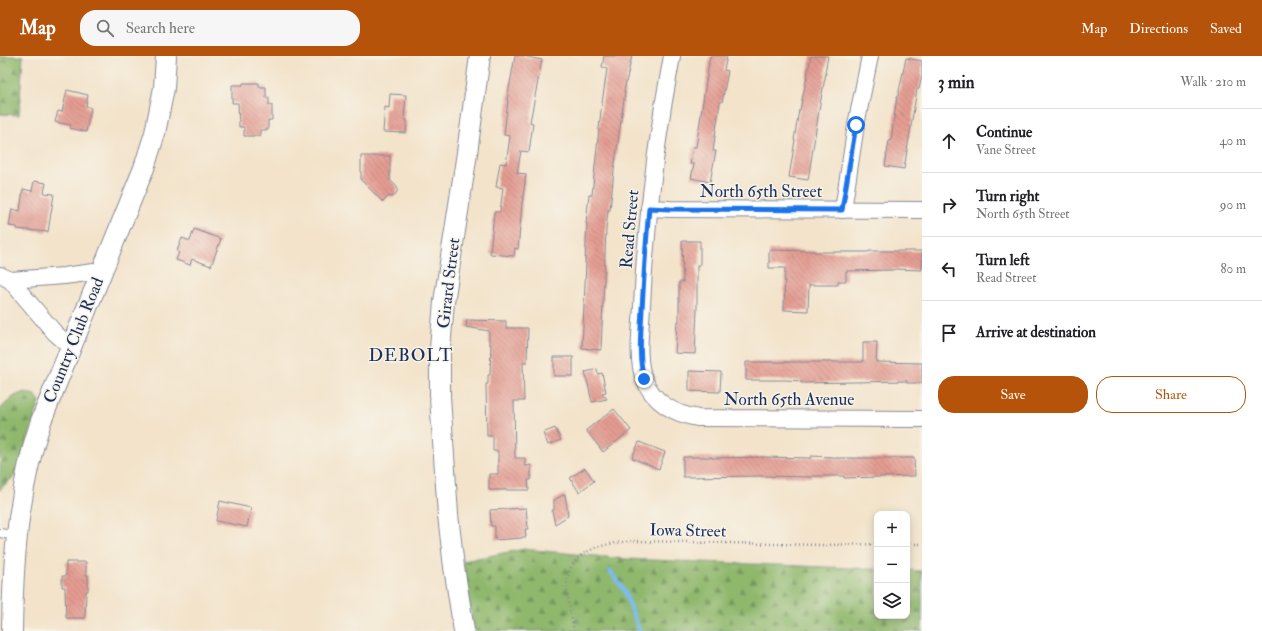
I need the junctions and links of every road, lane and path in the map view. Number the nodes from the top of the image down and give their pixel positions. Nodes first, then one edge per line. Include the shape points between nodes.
1 (166, 56) edge
2 (480, 56) edge
3 (672, 56) edge
4 (870, 56) edge
5 (649, 208) junction
6 (842, 210) junction
7 (922, 210) edge
8 (102, 271) junction
9 (5, 278) edge
10 (71, 347) junction
11 (659, 401) joint
12 (922, 419) edge
13 (8, 535) edge
14 (874, 544) edge
15 (910, 544) edge
16 (922, 544) edge
17 (12, 631) edge
18 (464, 631) edge
19 (574, 631) edge

1 - 8 street, Country Club Road via 164,88 144,168
2 - 18 street, Girard Street via 444,302 440,349 440,397 448,515
3 - 5 street, Read Street
4 - 6 street
5 - 6 street, North 65th Street
5 - 11 street, Read Street via 640,351 644,379
6 - 7 street, North 65th Street
8 - 9 street via 64,276
8 - 10 street, Country Club Road
9 - 10 street
10 - 13 street, Country Club Road via 41,421 32,448 20,508
11 - 12 street, North 65th Avenue via 684,416 698,418
13 - 17 street, Country Club Road
14 - 19 path, Iowa Street via 635,541 601,546 582,554 570,569 567,587
15 - 16 path

